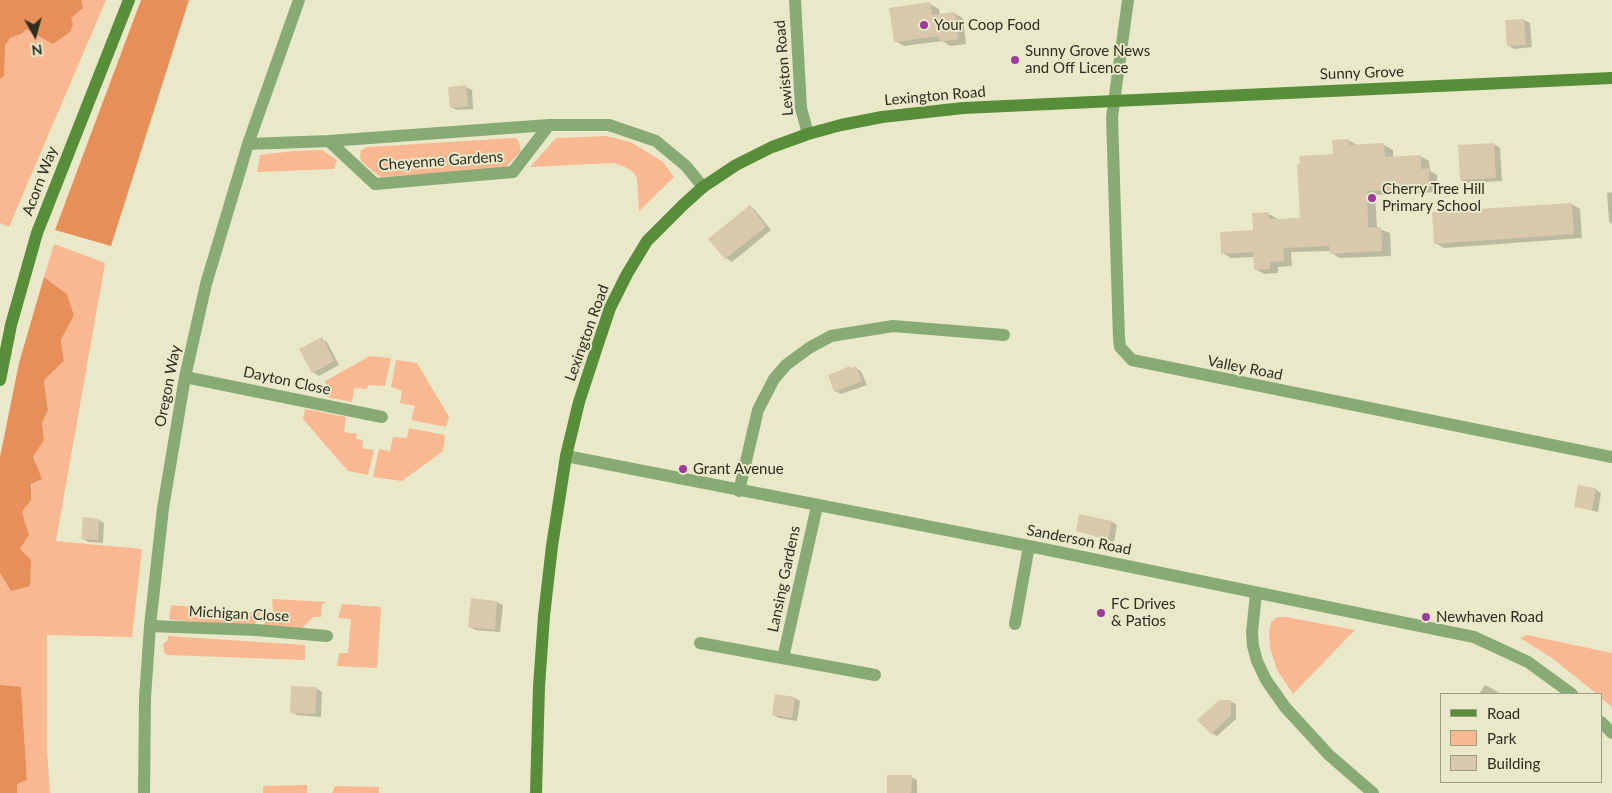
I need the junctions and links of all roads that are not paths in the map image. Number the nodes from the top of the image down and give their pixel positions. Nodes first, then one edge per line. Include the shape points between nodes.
1 (129, 0) edge
2 (299, 0) edge
3 (796, 0) edge
4 (1128, 0) edge
5 (1612, 78) edge
6 (1113, 100) junction
7 (549, 125) junction
8 (808, 134) junction
9 (328, 141) junction
10 (248, 144) junction
11 (703, 187) junction
12 (1004, 335) dead end
13 (185, 377) junction
14 (0, 380) edge
15 (382, 417) dead end
16 (566, 456) junction
17 (1612, 457) edge
18 (739, 491) junction
19 (817, 506) junction
20 (1029, 546) junction
21 (1256, 594) junction
22 (1015, 624) dead end
23 (150, 626) junction
24 (326, 636) dead end
25 (700, 642) dead end
26 (783, 658) junction
27 (875, 675) dead end
28 (1571, 693) edge
29 (1602, 723) edge
30 (1612, 732) edge
31 (144, 793) edge
32 (536, 793) edge
33 (1373, 793) edge

1 - 14 street, Acorn Way via 37,233 11,325
2 - 10 street, Oregon Way
3 - 8 street, Lewiston Road via 801,108
4 - 6 street, Valley Road
5 - 6 street, Sunny Grove
6 - 8 street, Lexington Road via 894,115
6 - 17 street, Valley Road via 1119,338 1120,346 1132,360
7 - 9 street, Cheyenne Gardens
7 - 9 street, Cheyenne Gardens via 513,172 375,184
7 - 11 street, Cheyenne Gardens via 609,125 642,135 667,149
8 - 11 street, Lexington Road via 736,165
9 - 10 street, Cheyenne Gardens
10 - 13 street, Oregon Way via 206,284
11 - 16 street, Lexington Road via 663,223 627,274 610,308 579,402
12 - 18 street via 893,326 831,336 809,348 786,365 758,410
13 - 15 street, Dayton Close
13 - 23 street, Oregon Way via 163,508
16 - 18 street, Sanderson Road
16 - 32 street, Lexington Road via 544,616
18 - 19 street, Sanderson Road
19 - 20 street, Sanderson Road
19 - 26 street, Lansing Gardens
20 - 21 street, Sanderson Road
20 - 22 street
21 - 28 street, Sanderson Road via 1474,637 1528,662
21 - 33 street via 1253,646 1266,680 1285,708 1329,755
23 - 24 street, Michigan Close
23 - 31 street, Oregon Way via 144,706
25 - 26 street
26 - 27 street
29 - 30 street

